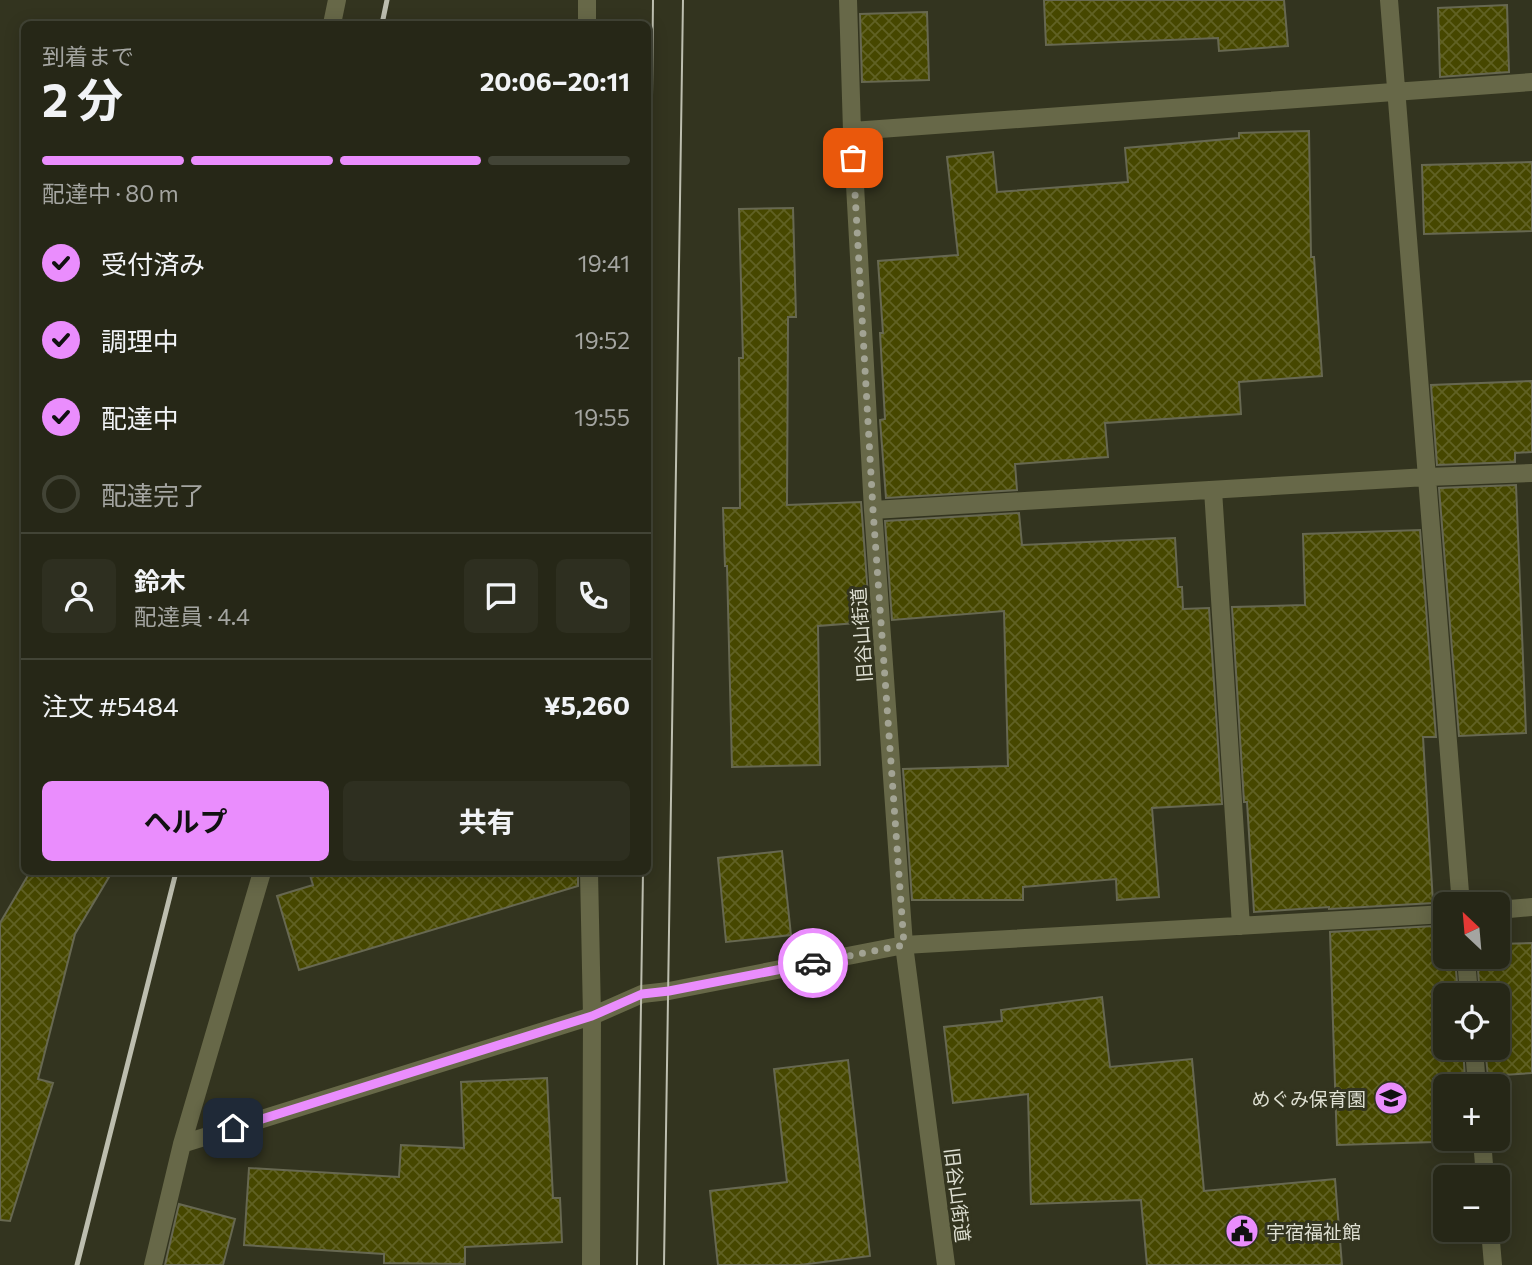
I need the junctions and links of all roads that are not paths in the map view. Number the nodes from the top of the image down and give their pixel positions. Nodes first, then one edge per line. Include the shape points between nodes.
1 (337, 0) edge
2 (587, 0) edge
3 (848, 0) edge
4 (1389, 0) edge
5 (333, 21) edge
6 (587, 21) edge
7 (1532, 82) edge
8 (1395, 92) junction
9 (852, 131) junction
10 (1532, 473) edge
11 (1427, 477) junction
12 (1213, 490) junction
13 (873, 510) junction
14 (261, 875) edge
15 (589, 875) edge
16 (1460, 892) edge
17 (1532, 907) edge
18 (1510, 909) edge
19 (1433, 915) edge
20 (1241, 926) junction
21 (904, 945) junction
22 (592, 1016) junction
23 (182, 1144) junction
24 (1491, 1242) edge
25 (153, 1265) edge
26 (591, 1265) edge
27 (946, 1265) edge
28 (1493, 1265) edge

1 - 5 street
2 - 6 street
3 - 9 street, 旧谷山街道
4 - 8 street
7 - 8 street
8 - 9 street
8 - 11 street
9 - 13 street, 旧谷山街道
10 - 11 street
11 - 12 street
11 - 16 street
12 - 13 street
12 - 20 street
13 - 21 street, 旧谷山街道
14 - 23 street
15 - 22 street
17 - 18 street
19 - 20 street
20 - 21 street
21 - 22 street via 642,994
21 - 27 street, 旧谷山街道
22 - 23 street
22 - 26 street
23 - 25 street
24 - 28 street

